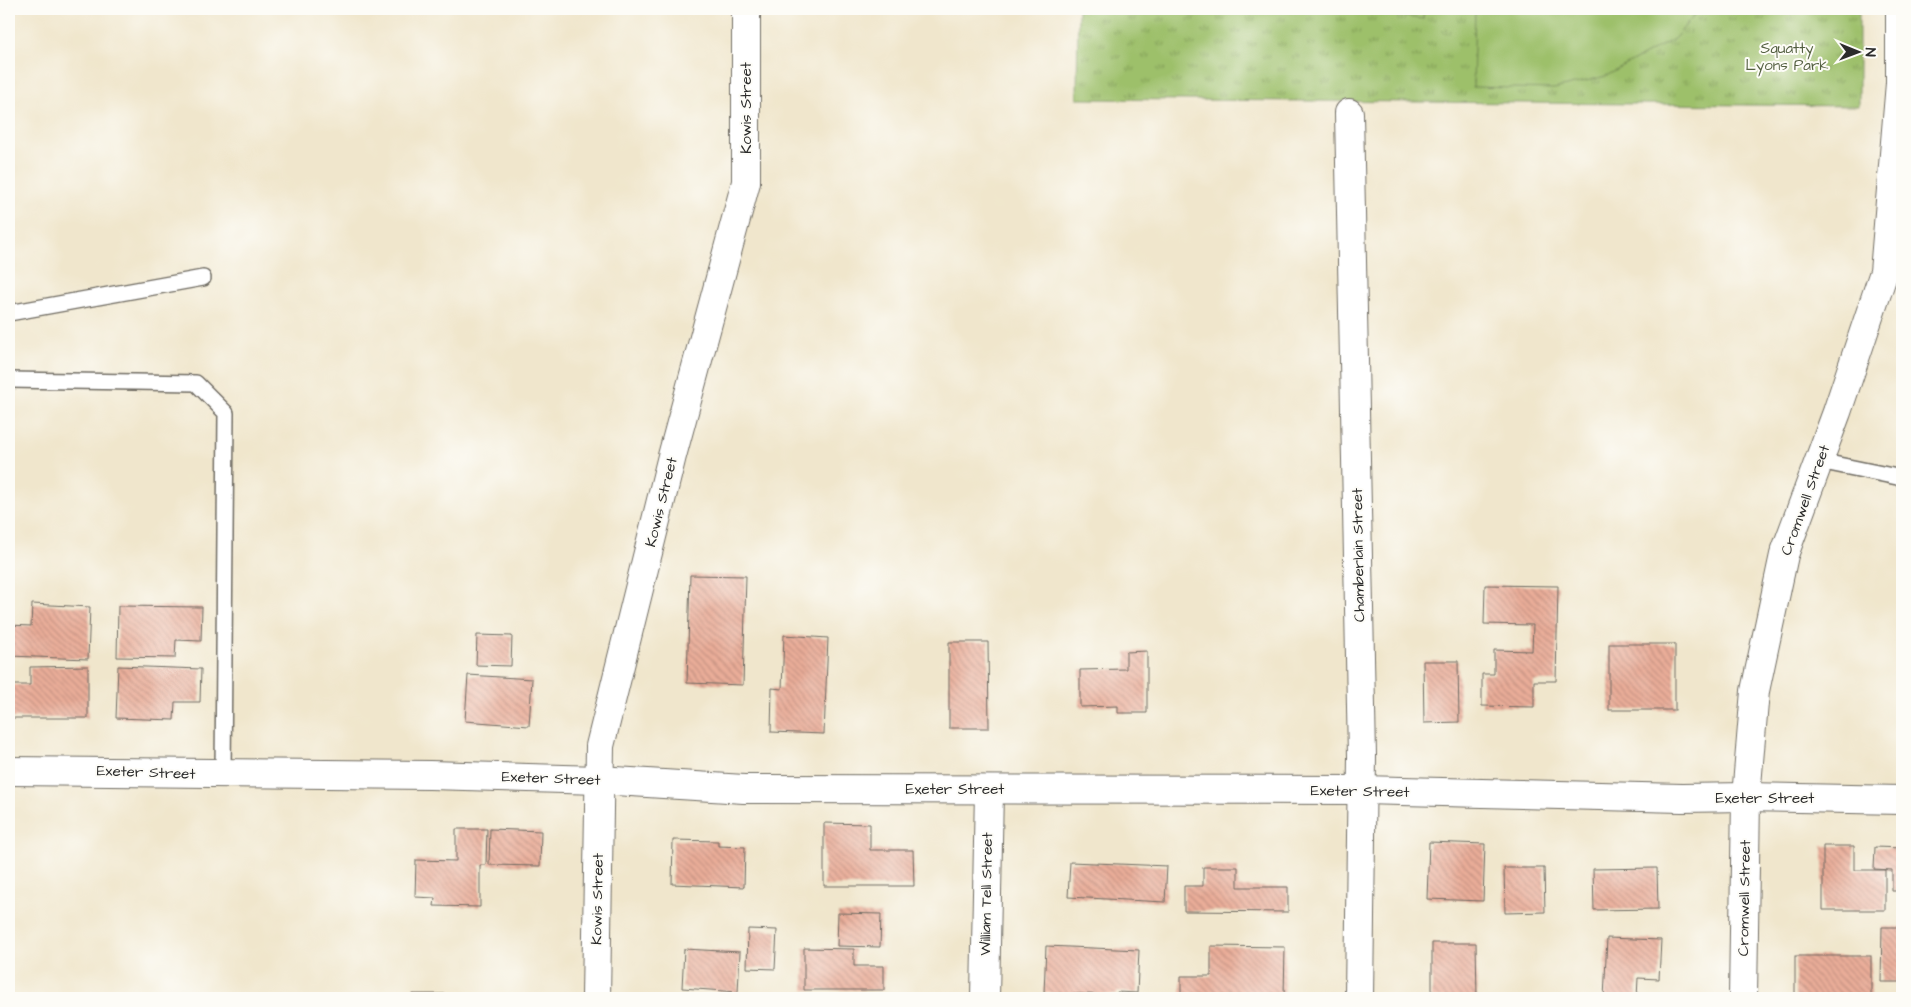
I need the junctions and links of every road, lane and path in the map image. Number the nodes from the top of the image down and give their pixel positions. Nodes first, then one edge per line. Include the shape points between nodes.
1 (746, 9) edge
2 (1900, 9) edge
3 (1350, 112) dead end
4 (203, 278) dead end
5 (9, 313) edge
6 (9, 380) edge
7 (1819, 461) junction
8 (1902, 478) edge
9 (9, 771) edge
10 (223, 774) junction
11 (599, 780) junction
12 (989, 790) junction
13 (1362, 790) junction
14 (1746, 797) junction
15 (1902, 800) edge
16 (596, 998) edge
17 (985, 998) edge
18 (1359, 998) edge
19 (1743, 998) edge

1 - 11 street, Kowis Street via 746,182 672,456 600,746
2 - 7 street, Cromwell Street via 1900,83 1884,272
3 - 13 street, Chamberlain Street
4 - 5 lane
6 - 10 lane via 196,383 226,413
7 - 8 lane
7 - 14 street, Cromwell Street via 1784,555 1755,691
9 - 10 street, Exeter Street
10 - 11 street, Exeter Street via 430,774
11 - 12 street, Exeter Street via 744,788
11 - 16 street, Kowis Street
12 - 13 street, Exeter Street
12 - 17 street, William Tell Street
13 - 14 street, Exeter Street
13 - 18 street, Chamberlain Street
14 - 15 street, Exeter Street
14 - 19 street, Cromwell Street

